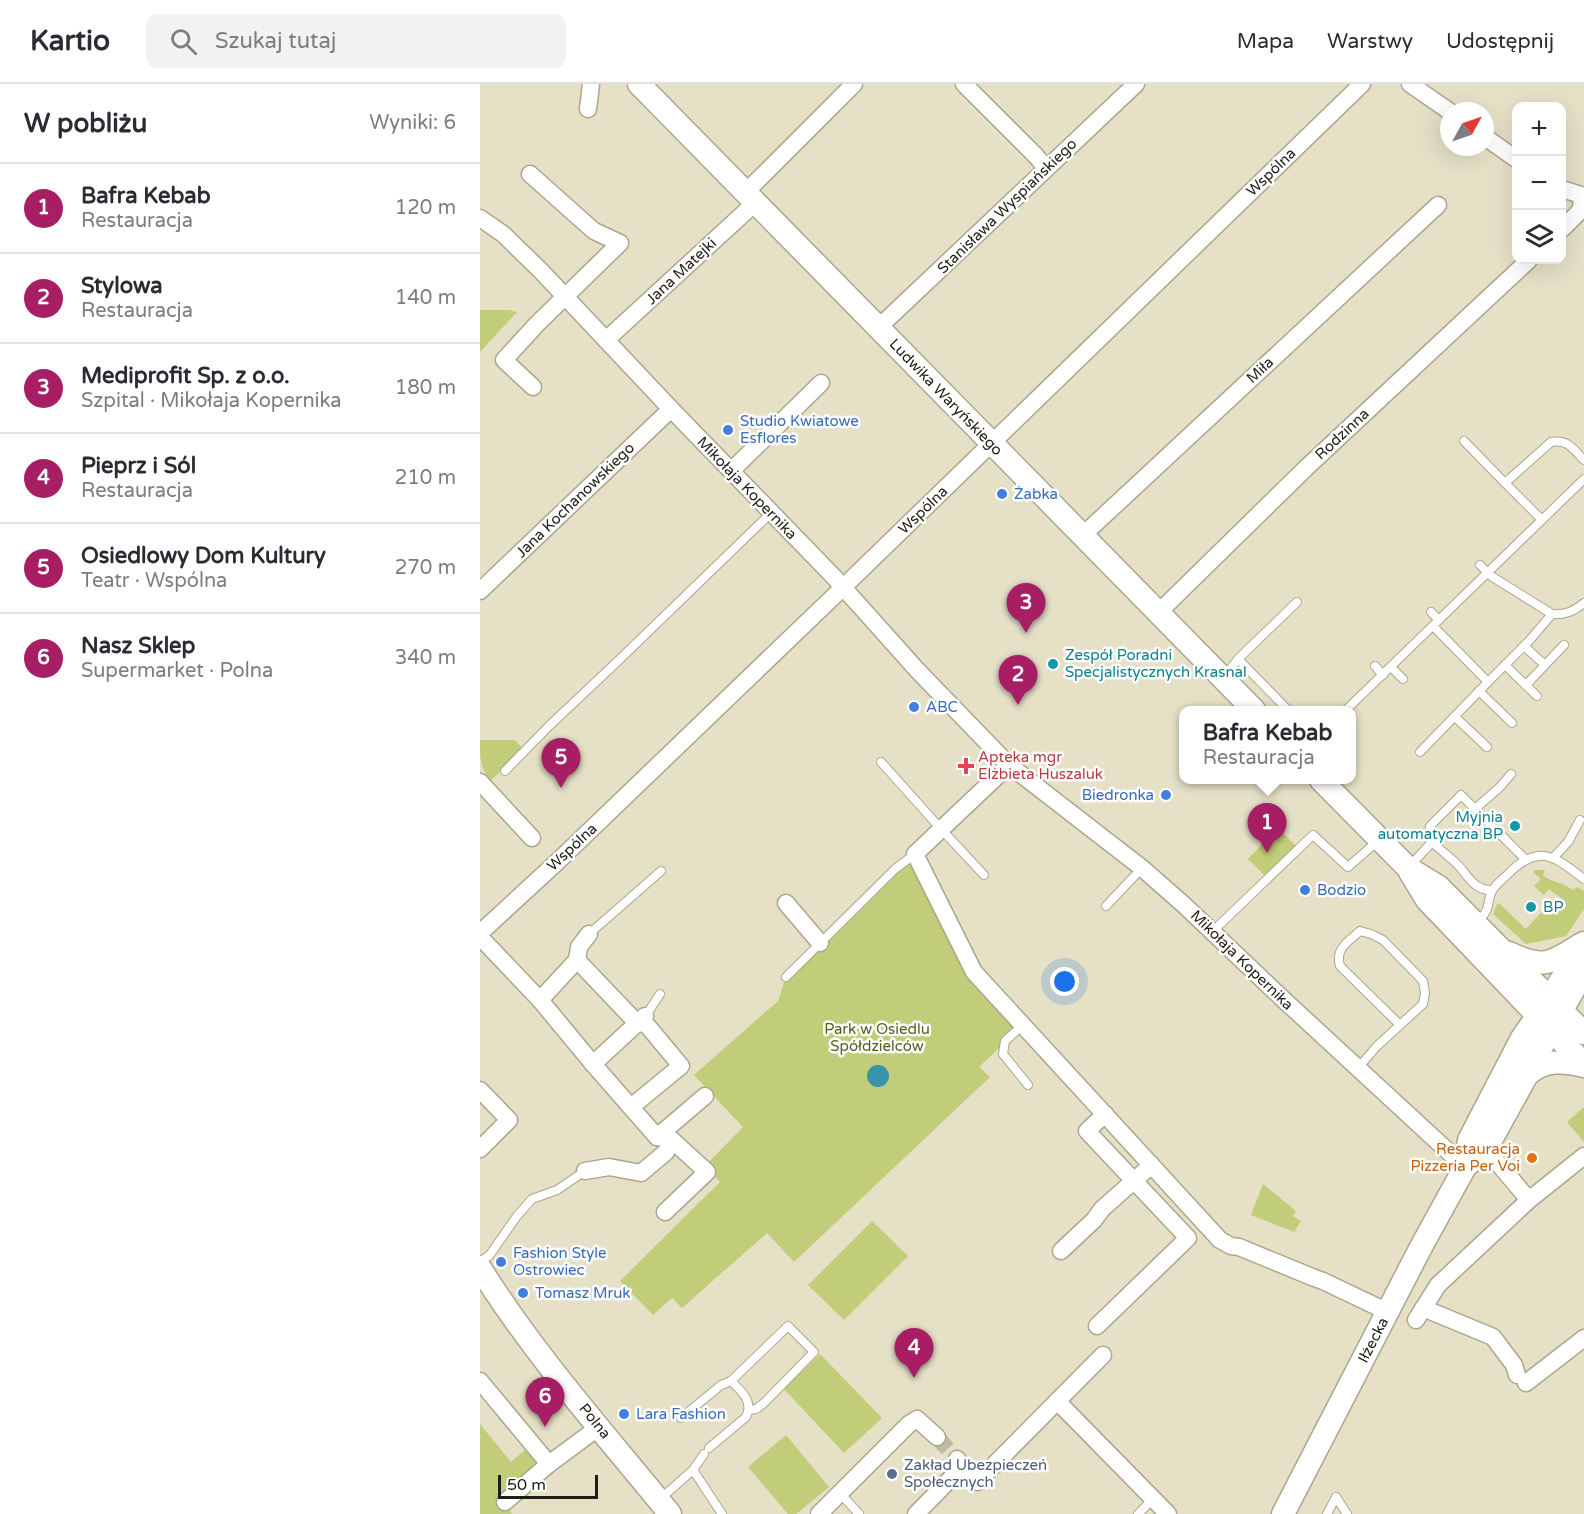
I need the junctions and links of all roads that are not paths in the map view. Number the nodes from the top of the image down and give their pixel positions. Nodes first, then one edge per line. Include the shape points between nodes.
1 (591, 84) edge
2 (639, 84) edge
3 (854, 84) edge
4 (964, 84) edge
5 (1136, 84) edge
6 (1362, 84) edge
7 (1410, 84) edge
8 (1440, 105) edge
9 (588, 109) dead end
10 (1494, 143) edge
11 (1512, 156) edge
12 (1046, 168) junction
13 (530, 174) dead end
14 (1566, 190) edge
15 (1584, 196) edge
16 (750, 197) junction
17 (1438, 205) dead end
18 (480, 218) edge
19 (1566, 225) edge
20 (1525, 264) edge
21 (565, 297) junction
22 (878, 328) junction
23 (606, 340) junction
24 (821, 383) dead end
25 (533, 387) dead end
26 (671, 409) junction
27 (1464, 441) dead end
28 (992, 444) junction
29 (1584, 460) edge
30 (731, 471) junction
31 (1584, 479) edge
32 (1505, 483) junction
33 (771, 513) junction
34 (1542, 520) junction
35 (1082, 536) junction
36 (1480, 564) dead end
37 (1488, 573) junction
38 (843, 587) junction
39 (480, 591) edge
40 (1297, 602) dead end
41 (1584, 603) edge
42 (1431, 612) dead end
43 (1158, 613) junction
44 (1552, 614) junction
45 (1436, 623) junction
46 (1564, 645) dead end
47 (1524, 646) junction
48 (1238, 659) junction
49 (1505, 665) junction
50 (1545, 665) junction
51 (1375, 666) dead end
52 (1391, 667) junction
53 (1383, 675) junction
54 (1223, 679) junction
55 (1403, 679) dead end
56 (1488, 682) junction
57 (1526, 685) junction
58 (1479, 691) junction
59 (1537, 696) dead end
60 (1249, 706) edge
61 (1283, 706) edge
62 (1351, 706) edge
63 (1455, 717) junction
64 (1512, 723) dead end
65 (1487, 747) dead end
66 (1420, 752) dead end
67 (881, 762) dead end
68 (1009, 765) junction
69 (505, 771) dead end
70 (1510, 774) dead end
71 (480, 782) edge
72 (1326, 784) edge
73 (1476, 808) junction
74 (1580, 820) dead end
75 (941, 830) junction
76 (532, 838) dead end
77 (1380, 839) junction
78 (1432, 842) junction
79 (915, 854) junction
80 (1553, 858) junction
81 (1525, 859) junction
82 (1142, 868) junction
83 (1408, 868) junction
84 (661, 871) dead end
85 (984, 875) dead end
86 (1584, 879) edge
87 (1492, 890) junction
88 (786, 903) dead end
89 (1106, 906) dead end
90 (1476, 924) junction
91 (1212, 932) junction
92 (589, 934) joint
93 (480, 935) edge
94 (820, 943) junction
95 (1584, 944) edge
96 (1502, 950) junction
97 (577, 960) junction
98 (786, 977) dead end
99 (660, 994) dead end
100 (540, 1000) junction
101 (1550, 1013) junction
102 (642, 1019) junction
103 (1023, 1025) junction
104 (1400, 1025) junction
105 (1584, 1034) edge
106 (593, 1064) junction
107 (1584, 1065) edge
108 (1358, 1068) junction
109 (1527, 1075) junction
110 (1028, 1085) dead end
111 (480, 1090) edge
112 (705, 1096) dead end
113 (631, 1107) junction
114 (1105, 1114) junction
115 (665, 1139) junction
116 (480, 1149) edge
117 (1486, 1149) junction
118 (1584, 1156) edge
119 (1151, 1164) junction
120 (1465, 1167) junction
121 (585, 1171) joint
122 (1134, 1181) junction
123 (1529, 1200) junction
124 (665, 1212) dead end
125 (1205, 1222) junction
126 (1188, 1238) junction
127 (1061, 1251) dead end
128 (480, 1261) edge
129 (480, 1268) edge
130 (1388, 1312) junction
131 (1097, 1326) dead end
132 (1584, 1338) edge
133 (1102, 1355) dead end
134 (480, 1381) edge
135 (731, 1381) junction
136 (1057, 1401) junction
137 (749, 1410) junction
138 (681, 1418) dead end
139 (599, 1427) junction
140 (937, 1437) tunnel mouth
141 (549, 1464) junction
142 (693, 1470) junction
143 (840, 1493) junction
144 (1154, 1498) junction
145 (505, 1502) dead end
146 (664, 1507) edge
147 (722, 1514) edge
148 (819, 1514) edge
149 (859, 1514) edge
150 (916, 1514) edge
151 (1138, 1514) edge
152 (1168, 1514) edge
153 (1283, 1514) edge
154 (1327, 1514) edge
155 (1347, 1514) edge

1 - 9 street
2 - 16 main road, Ludwika Waryńskiego
3 - 16 street, Jana Matejki
4 - 12 street
5 - 12 street, Stanisława Wyspiańskiego
6 - 28 street, Wspólna
7 - 8 street
10 - 11 street
12 - 22 street, Stanisława Wyspiańskiego
13 - 21 street via 594,231 620,243
14 - 15 street
15 - 19 street via 1580,212
16 - 22 main road, Ludwika Waryńskiego
16 - 23 street, Jana Matejki
17 - 35 street, Miła
18 - 21 street, Mikołaja Kopernika via 503,234
20 - 43 street, Rodzinna via 1307,467
21 - 23 street, Mikołaja Kopernika
21 - 25 street via 504,360
22 - 28 main road, Ludwika Waryńskiego
23 - 26 street, Mikołaja Kopernika
24 - 30 street
26 - 30 street, Mikołaja Kopernika
26 - 39 street, Jana Kochanowskiego
27 - 32 lane
28 - 35 main road, Ludwika Waryńskiego
28 - 38 street, Wspólna
29 - 32 lane via 1560,440 1551,442
30 - 33 street, Mikołaja Kopernika
31 - 34 lane
32 - 34 lane
33 - 38 street, Mikołaja Kopernika
33 - 69 lane
34 - 37 lane
35 - 43 main road, Ludwika Waryńskiego
36 - 37 lane
37 - 44 lane
37 - 45 lane
38 - 68 street, Mikołaja Kopernika
38 - 93 street, Wspólna
40 - 48 lane
41 - 44 lane via 1572,612
42 - 45 lane
43 - 54 main road, Ludwika Waryńskiego
44 - 47 lane
45 - 52 lane
45 - 56 lane
46 - 50 lane
47 - 49 lane
47 - 50 lane
48 - 54 lane
48 - 61 lane
49 - 56 lane
49 - 57 lane
50 - 57 lane
51 - 53 lane
52 - 53 lane
52 - 55 lane
53 - 62 lane
54 - 60 main road, Ludwika Waryńskiego
56 - 58 lane
57 - 59 lane
58 - 63 lane
58 - 64 lane
63 - 65 lane
63 - 66 lane
67 - 75 lane
68 - 75 street
68 - 82 street, Mikołaja Kopernika
70 - 73 lane
71 - 76 street
72 - 77 main road
73 - 78 lane via 1461,795 1430,826
73 - 81 lane
74 - 80 lane
75 - 79 street
75 - 85 lane
77 - 83 main road
77 - 91 lane via 1348,867 1313,835
78 - 83 lane
78 - 87 lane via 1475,885
79 - 94 lane
79 - 103 street via 974,972
80 - 81 lane
80 - 86 lane
81 - 87 lane
82 - 89 lane
82 - 91 street, Mikołaja Kopernika
83 - 90 main road via 1439,887
83 - 101 main road via 1427,900
84 - 92 lane
87 - 90 lane via 1486,912
88 - 94 street
90 - 96 main road
91 - 108 street, Mikołaja Kopernika
92 - 97 street via 579,947
93 - 100 street
94 - 98 lane
95 - 96 main road via 1544,963
95 - 101 main road, Iłżecka
96 - 101 main road
97 - 100 street
97 - 102 street
99 - 102 lane
100 - 106 street
101 - 105 main road
101 - 107 main road
101 - 109 main road, Iłżecka
101 - 120 main road, Iłżecka via 1522,1038 1469,1140
102 - 106 street
102 - 113 street via 681,1066
103 - 110 lane via 1005,1041 1002,1054
103 - 114 street
104 - 104 lane via 1423,1004 1423,981 1383,940 1360,931 1341,948 1340,966
104 - 108 lane
106 - 113 street
107 - 109 main road via 1552,1062
108 - 120 street, Mikołaja Kopernika
109 - 117 main road, Iłżecka
111 - 116 street via 509,1120
112 - 115 street
113 - 115 street
114 - 119 street
114 - 122 street via 1087,1131
115 - 121 street via 666,1152 641,1173 609,1167
115 - 124 street via 707,1172
117 - 120 main road, Iłżecka
117 - 123 street
118 - 123 street
119 - 122 street
119 - 125 street
120 - 130 main road, Iłżecka
121 - 128 lane via 557,1190 532,1199 489,1256
122 - 126 street
122 - 127 street
123 - 132 street via 1438,1285 1419,1314 1493,1337 1521,1379
125 - 126 street
125 - 130 street via 1220,1240 1231,1246 1323,1281
126 - 131 street
129 - 139 main road, Polna via 527,1337
130 - 153 main road, Iłżecka
133 - 136 street
134 - 141 street
135 - 137 lane via 745,1396
135 - 137 lane via 789,1326 814,1352 764,1403
135 - 138 lane
136 - 144 street
136 - 150 street via 978,1482 959,1463
137 - 142 lane via 706,1451
139 - 141 street
139 - 146 main road, Polna
140 - 143 street via 917,1419
141 - 145 street
142 - 146 lane
142 - 147 lane
143 - 148 street
143 - 149 lane
144 - 151 lane
144 - 152 street
154 - 155 lane via 1336,1497

